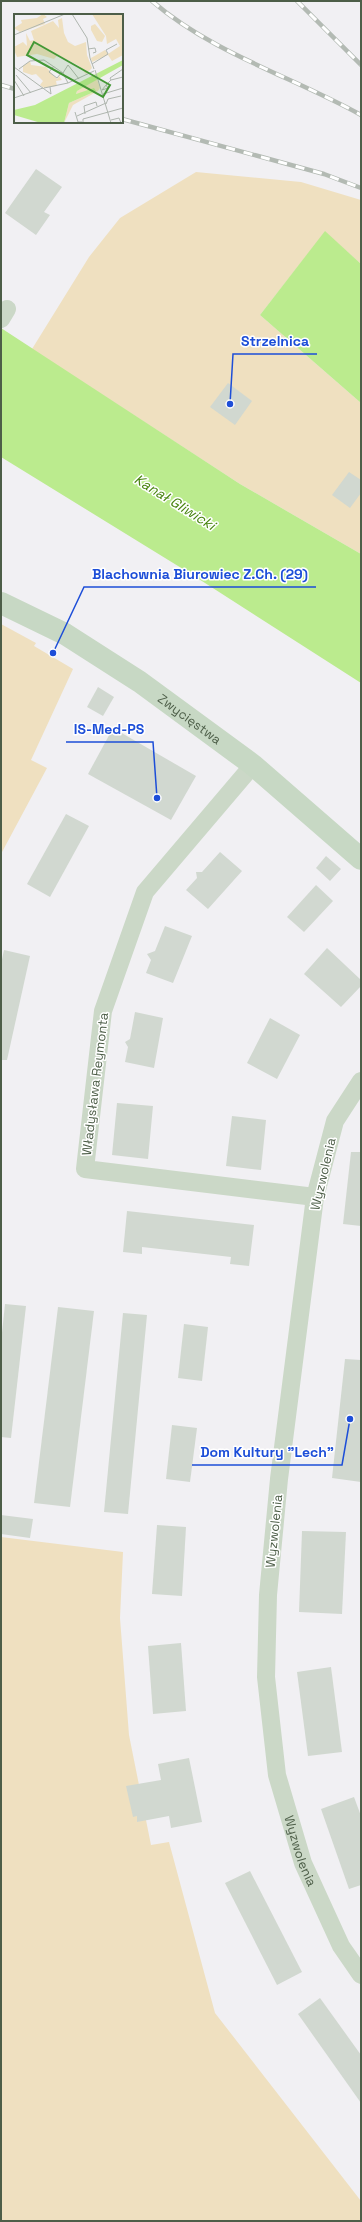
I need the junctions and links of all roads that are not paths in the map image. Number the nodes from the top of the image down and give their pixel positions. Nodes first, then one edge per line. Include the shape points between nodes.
1 (1, 604) edge
2 (253, 765) junction
3 (361, 859) edge
4 (361, 1081) edge
5 (315, 1197) junction
6 (361, 1975) edge

1 - 2 street, Zwycięstwa via 65,634 140,682
2 - 3 street, Zwycięstwa
2 - 5 street, Władysława Reymonta via 145,892 103,1011 85,1170
4 - 5 street, Wyzwolenia via 335,1121
5 - 6 street, Wyzwolenia via 279,1479 269,1579 266,1677 277,1775 303,1863 341,1946

